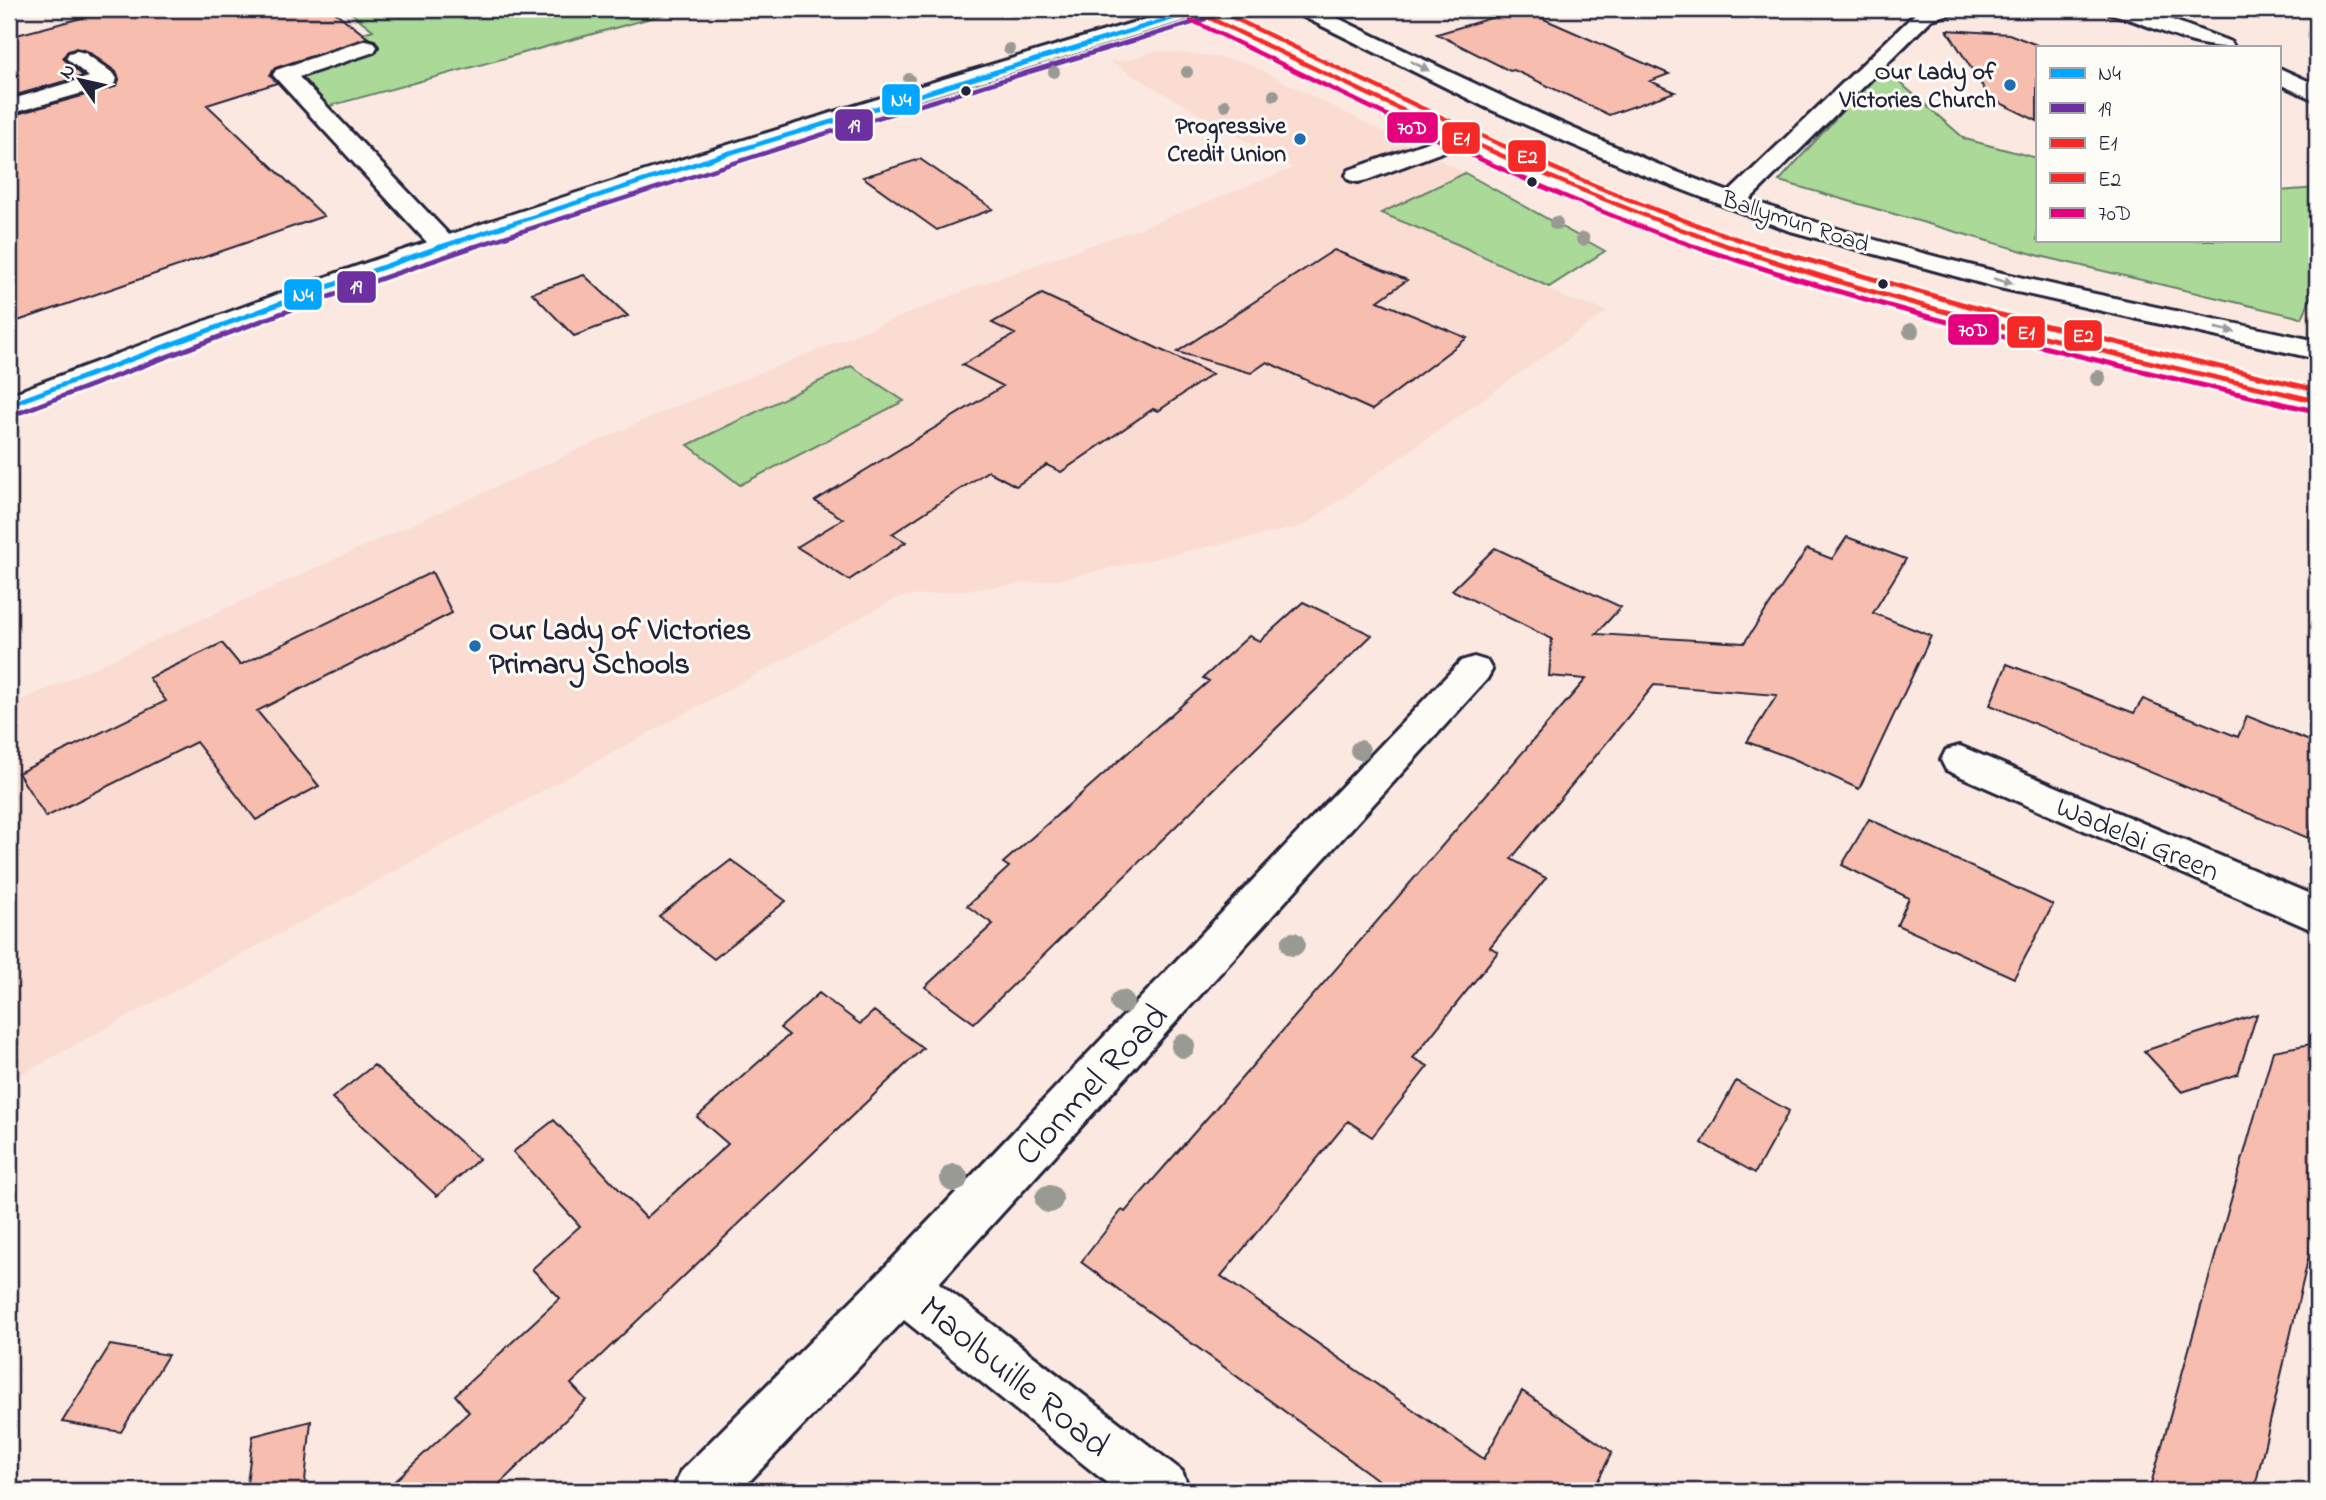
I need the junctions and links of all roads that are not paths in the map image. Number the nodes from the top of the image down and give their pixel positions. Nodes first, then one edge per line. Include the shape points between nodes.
1 (1303, 9) edge
2 (1947, 9) edge
3 (2116, 9) edge
4 (1196, 10) edge
5 (1339, 17) edge
6 (2220, 46) edge
7 (366, 47) dead end
8 (77, 58) dead end
9 (2280, 76) edge
10 (2317, 94) edge
11 (9, 107) edge
12 (1461, 137) junction
13 (1358, 174) dead end
14 (1734, 201) junction
15 (444, 244) junction
16 (2317, 350) edge
17 (2317, 401) edge
18 (9, 405) edge
19 (1474, 670) dead end
20 (1960, 760) dead end
21 (2317, 915) edge
22 (903, 1285) junction
23 (701, 1491) edge
24 (1162, 1491) edge

1 - 5 main road, Ballymun Road
2 - 14 main road via 1925,15
3 - 6 main road
4 - 12 main road, Ballymun Road
4 - 15 main road
5 -> 14 main road, Ballymun Road via 1495,103
7 - 15 main road via 284,75
8 - 11 main road via 106,79
9 - 10 main road
12 - 13 main road
12 - 17 main road, Ballymun Road via 1574,189 1802,270 1963,317
14 -> 16 main road, Ballymun Road via 1797,224 1995,279
15 - 18 main road
19 - 22 main road, Clonmel Road
20 - 21 main road, Wadelai Green
22 - 23 main road, Clonmel Road
22 - 24 main road, Maolbuille Road

